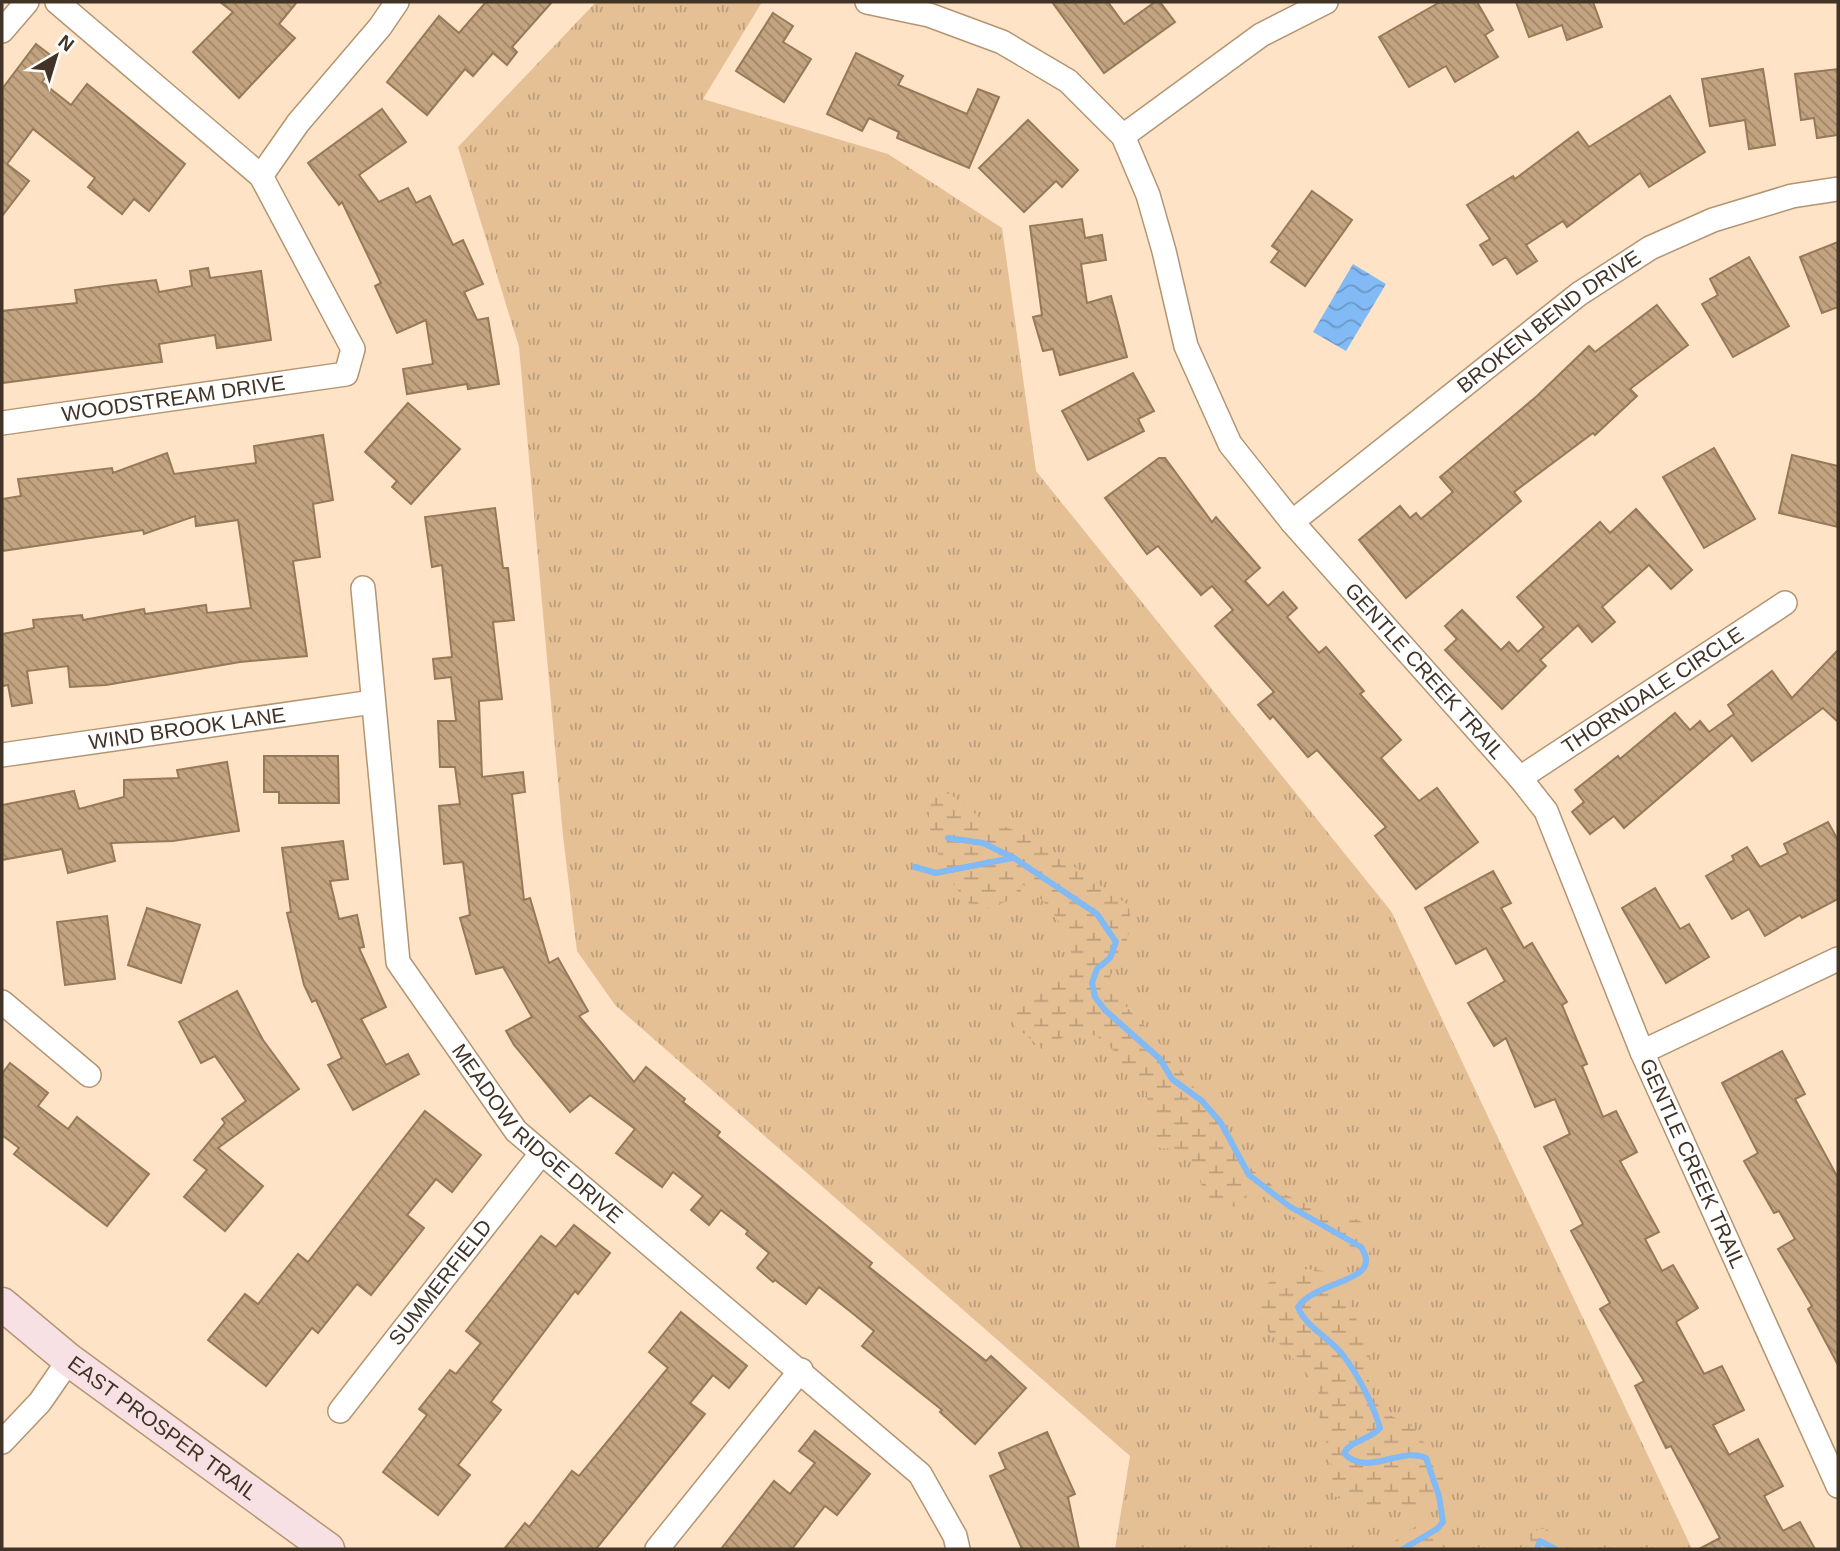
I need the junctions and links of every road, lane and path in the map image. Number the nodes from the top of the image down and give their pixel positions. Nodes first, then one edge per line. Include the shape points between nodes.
1 (27, 2) edge
2 (57, 2) edge
3 (397, 2) edge
4 (867, 2) edge
5 (1326, 2) edge
6 (2, 31) edge
7 (1123, 136) junction
8 (261, 176) junction
9 (1838, 189) edge
10 (2, 423) edge
11 (1292, 522) junction
12 (363, 588) dead end
13 (1785, 603) dead end
14 (373, 702) junction
15 (2, 755) edge
16 (1520, 778) junction
17 (1838, 959) edge
18 (2, 1002) edge
19 (1642, 1052) junction
20 (89, 1075) dead end
21 (540, 1155) junction
22 (2, 1304) edge
23 (69, 1360) junction
24 (801, 1370) junction
25 (340, 1411) dead end
26 (2, 1442) edge
27 (1838, 1486) edge
28 (328, 1549) edge
29 (657, 1549) edge
30 (958, 1549) edge

1 - 6 street
2 - 8 street
3 - 8 street
4 - 7 street, GENTLE CREEK TRAIL via 929,15 1002,42 1068,81
5 - 7 street via 1261,35
7 - 11 street, GENTLE CREEK TRAIL via 1158,228 1186,346 1230,444
8 - 10 street, WOODSTREAM DRIVE via 353,349 346,374
9 - 11 street, BROKEN BEND DRIVE via 1792,196 1713,220 1650,248 1579,294
11 - 16 street, GENTLE CREEK TRAIL
12 - 14 street, MEADOW RIDGE DRIVE
13 - 16 street, THORNDALE CIRCLE
14 - 15 street, WIND BROOK LANE
14 - 21 street, MEADOW RIDGE DRIVE via 398,962 516,1131
16 - 19 street, GENTLE CREEK TRAIL via 1546,811
17 - 19 street
18 - 20 street
19 - 27 street, GENTLE CREEK TRAIL
21 - 24 street, MEADOW RIDGE DRIVE
21 - 25 street, SUMMERFIELD
22 - 23 main road, EAST PROSPER TRAIL
23 - 26 street via 40,1402
23 - 28 main road, EAST PROSPER TRAIL
24 - 29 street
24 - 30 street, MEADOW RIDGE DRIVE via 920,1474

